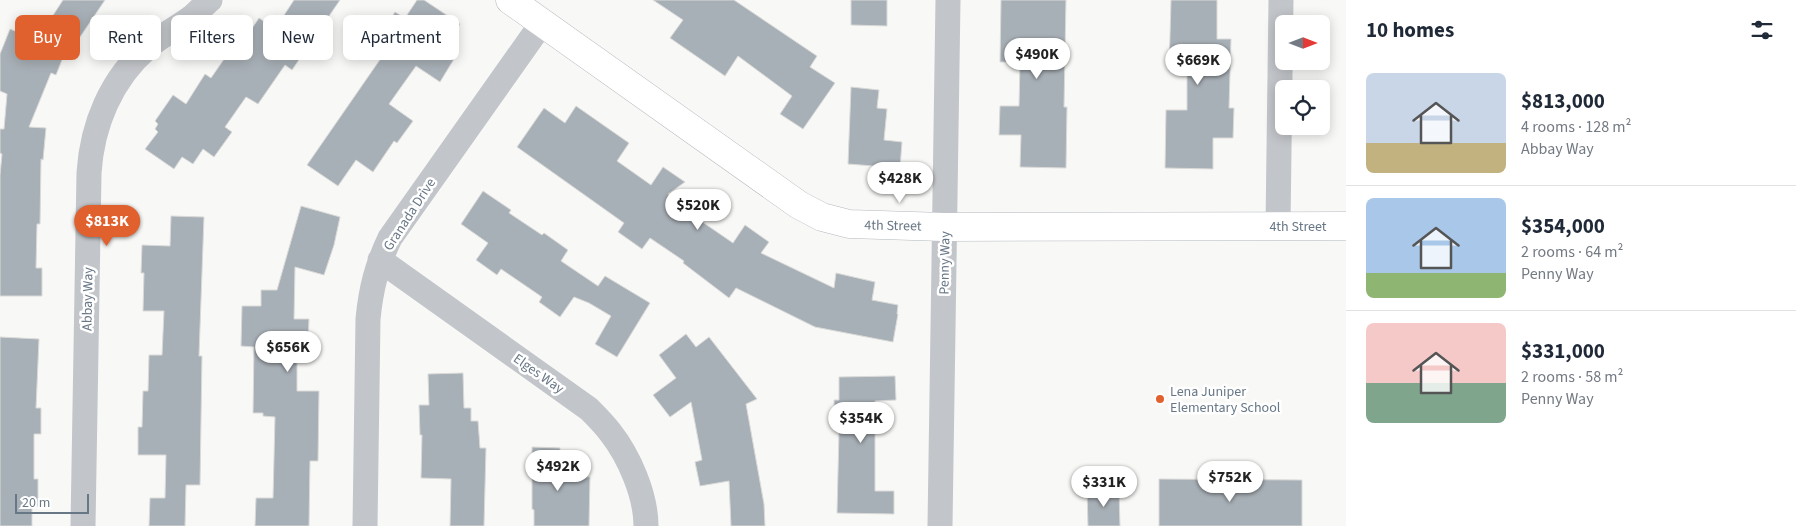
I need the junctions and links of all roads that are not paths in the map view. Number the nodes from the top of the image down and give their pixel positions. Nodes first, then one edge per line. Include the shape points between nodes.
1 (210, 0) edge
2 (510, 0) edge
3 (948, 0) edge
4 (1281, 0) edge
5 (542, 23) junction
6 (1278, 225) junction
7 (1346, 226) edge
8 (944, 227) junction
9 (380, 260) junction
10 (83, 526) edge
11 (365, 526) edge
12 (646, 526) edge
13 (940, 526) edge

1 - 10 street, Abbay Way via 148,47 127,69 110,94 97,124 89,173
2 - 5 street, 4th Street
3 - 8 street, Penny Way
4 - 6 street
5 - 8 street, 4th Street via 822,218 849,224
5 - 9 street, Granada Drive via 390,238
6 - 7 street, 4th Street
6 - 8 street, 4th Street
8 - 13 street, Penny Way
9 - 11 street, Granada Drive via 371,290 368,318
9 - 12 street, Elges Way via 589,409 628,459 640,491

